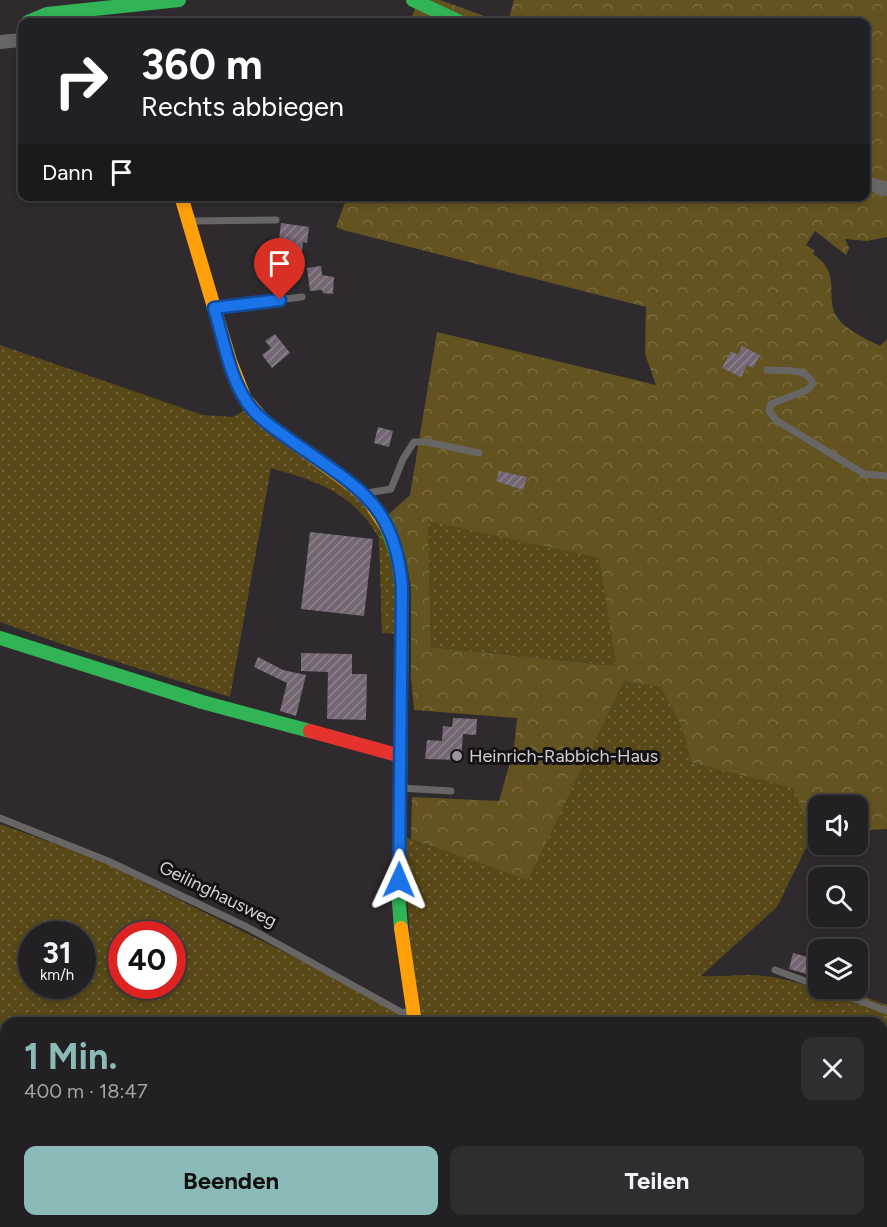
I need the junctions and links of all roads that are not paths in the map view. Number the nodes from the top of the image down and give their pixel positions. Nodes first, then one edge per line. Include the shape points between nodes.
1 (179, 0) edge
2 (413, 0) edge
3 (38, 18) edge
4 (451, 18) edge
5 (18, 39) edge
6 (0, 42) edge
7 (870, 184) edge
8 (887, 189) edge
9 (183, 201) edge
10 (276, 220) dead end
11 (191, 221) junction
12 (302, 297) dead end
13 (214, 308) junction
14 (767, 370) dead end
15 (479, 453) dead end
16 (887, 476) edge
17 (364, 494) junction
18 (0, 638) edge
19 (401, 756) junction
20 (401, 788) junction
21 (451, 791) dead end
22 (0, 818) edge
23 (774, 970) dead end
24 (808, 982) edge
25 (855, 999) edge
26 (887, 1011) edge
27 (412, 1017) edge
28 (414, 1017) edge

1 - 3 street
2 - 4 street
5 - 6 street
7 - 8 street
9 - 11 street, Geilinghausweg
10 - 11 lane
11 - 13 street, Geilinghausweg
12 - 13 lane
13 - 17 street, Geilinghausweg via 238,383 253,410
14 - 16 lane via 806,373 813,384 771,404 769,411 773,417 864,474
15 - 17 lane via 414,442 391,489
17 - 19 street, Geilinghausweg via 389,527 400,563
18 - 19 street via 202,702
19 - 20 street, Geilinghausweg
20 - 21 lane
20 - 28 street, Geilinghausweg via 399,903
22 - 27 lane, Geilinghausweg via 108,861 236,922
23 - 24 lane
25 - 26 lane

